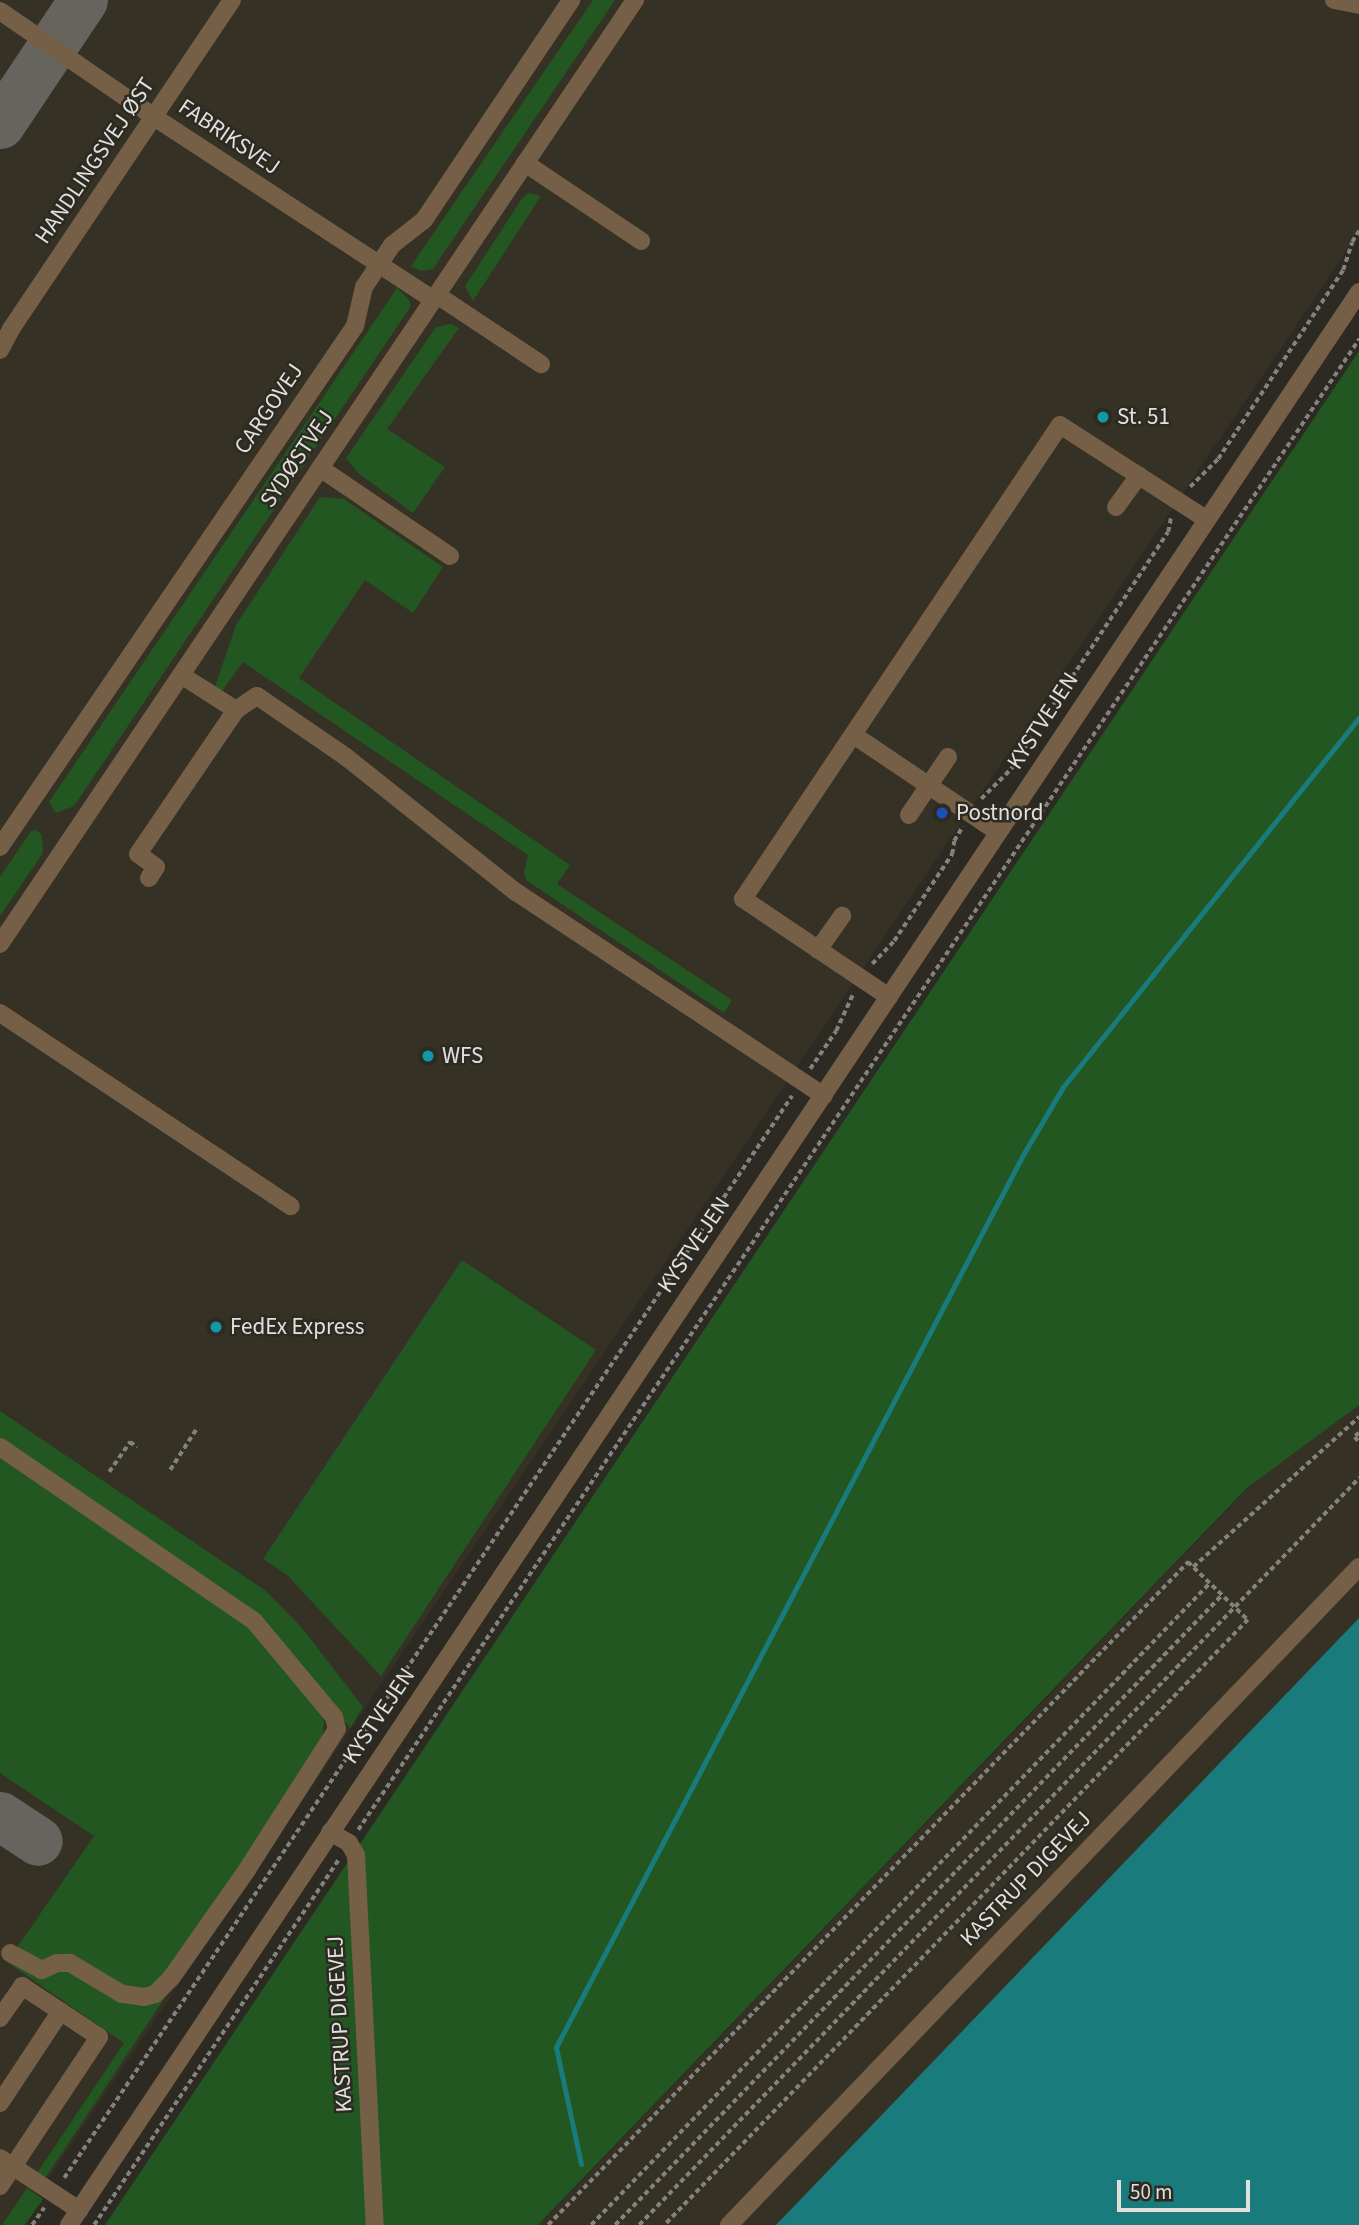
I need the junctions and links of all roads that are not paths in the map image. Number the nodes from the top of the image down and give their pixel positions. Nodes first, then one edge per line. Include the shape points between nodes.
1 (232, 0) edge
2 (571, 0) edge
3 (635, 0) edge
4 (1334, 0) edge
5 (1359, 5) edge
6 (0, 11) edge
7 (154, 117) junction
8 (525, 163) junction
9 (641, 241) dead end
10 (378, 266) junction
11 (1359, 292) edge
12 (435, 297) junction
13 (0, 350) edge
14 (541, 364) dead end
15 (320, 468) junction
16 (1139, 475) junction
17 (1116, 507) dead end
18 (1206, 519) junction
19 (450, 556) dead end
20 (181, 675) junction
21 (236, 710) junction
22 (855, 736) junction
23 (948, 757) dead end
24 (929, 784) junction
25 (909, 815) dead end
26 (998, 832) junction
27 (0, 847) edge
28 (149, 878) dead end
29 (842, 916) dead end
30 (0, 944) edge
31 (818, 950) junction
32 (889, 997) junction
33 (0, 1013) edge
34 (824, 1096) junction
35 (291, 1206) dead end
36 (0, 1447) edge
37 (1359, 1567) edge
38 (330, 1832) junction
39 (10, 1953) dead end
40 (61, 2011) junction
41 (0, 2018) edge
42 (0, 2103) edge
43 (7, 2162) edge
44 (0, 2186) edge
45 (74, 2217) edge
46 (375, 2225) edge
47 (729, 2225) edge

1 - 7 street, HANDLINGSVEJ ØST
2 - 10 street, CARGOVEJ via 424,220 392,245
3 - 8 street, SYDØSTVEJ
4 - 5 street
6 - 7 street, FABRIKSVEJ
7 - 10 street, FABRIKSVEJ
7 - 13 street, HANDLINGSVEJ ØST
8 - 9 street
8 - 12 street, SYDØSTVEJ
10 - 12 street, FABRIKSVEJ
10 - 27 street, CARGOVEJ via 364,287 355,326
11 - 18 street, KYSTVEJEN
12 - 14 street, FABRIKSVEJ
12 - 15 street, SYDØSTVEJ
15 - 19 street
15 - 20 street, SYDØSTVEJ
16 - 17 street
16 - 18 street
16 - 22 street via 1060,425
18 - 26 street, KYSTVEJEN
20 - 21 street
20 - 30 street, SYDØSTVEJ
21 - 28 street via 138,854 156,867
21 - 34 street via 257,696 346,757 516,892
22 - 24 street
22 - 31 street via 743,899
23 - 24 street
24 - 25 street
24 - 26 street
26 - 32 street, KYSTVEJEN
29 - 31 street
31 - 32 street
32 - 34 street, KYSTVEJEN
33 - 35 street
34 - 38 street, KYSTVEJEN
36 - 39 street via 254,1621 334,1717 337,1729 247,1870 155,1994 122,1994 70,1962 42,1970
37 - 47 street, KASTRUP DIGEVEJ
38 - 45 street, KYSTVEJEN
38 - 46 street, KASTRUP DIGEVEJ via 349,1843 356,1855
40 - 41 street via 22,1986
40 - 42 street
40 - 43 street via 99,2037
43 - 44 street
43 - 45 street via 54,2193

